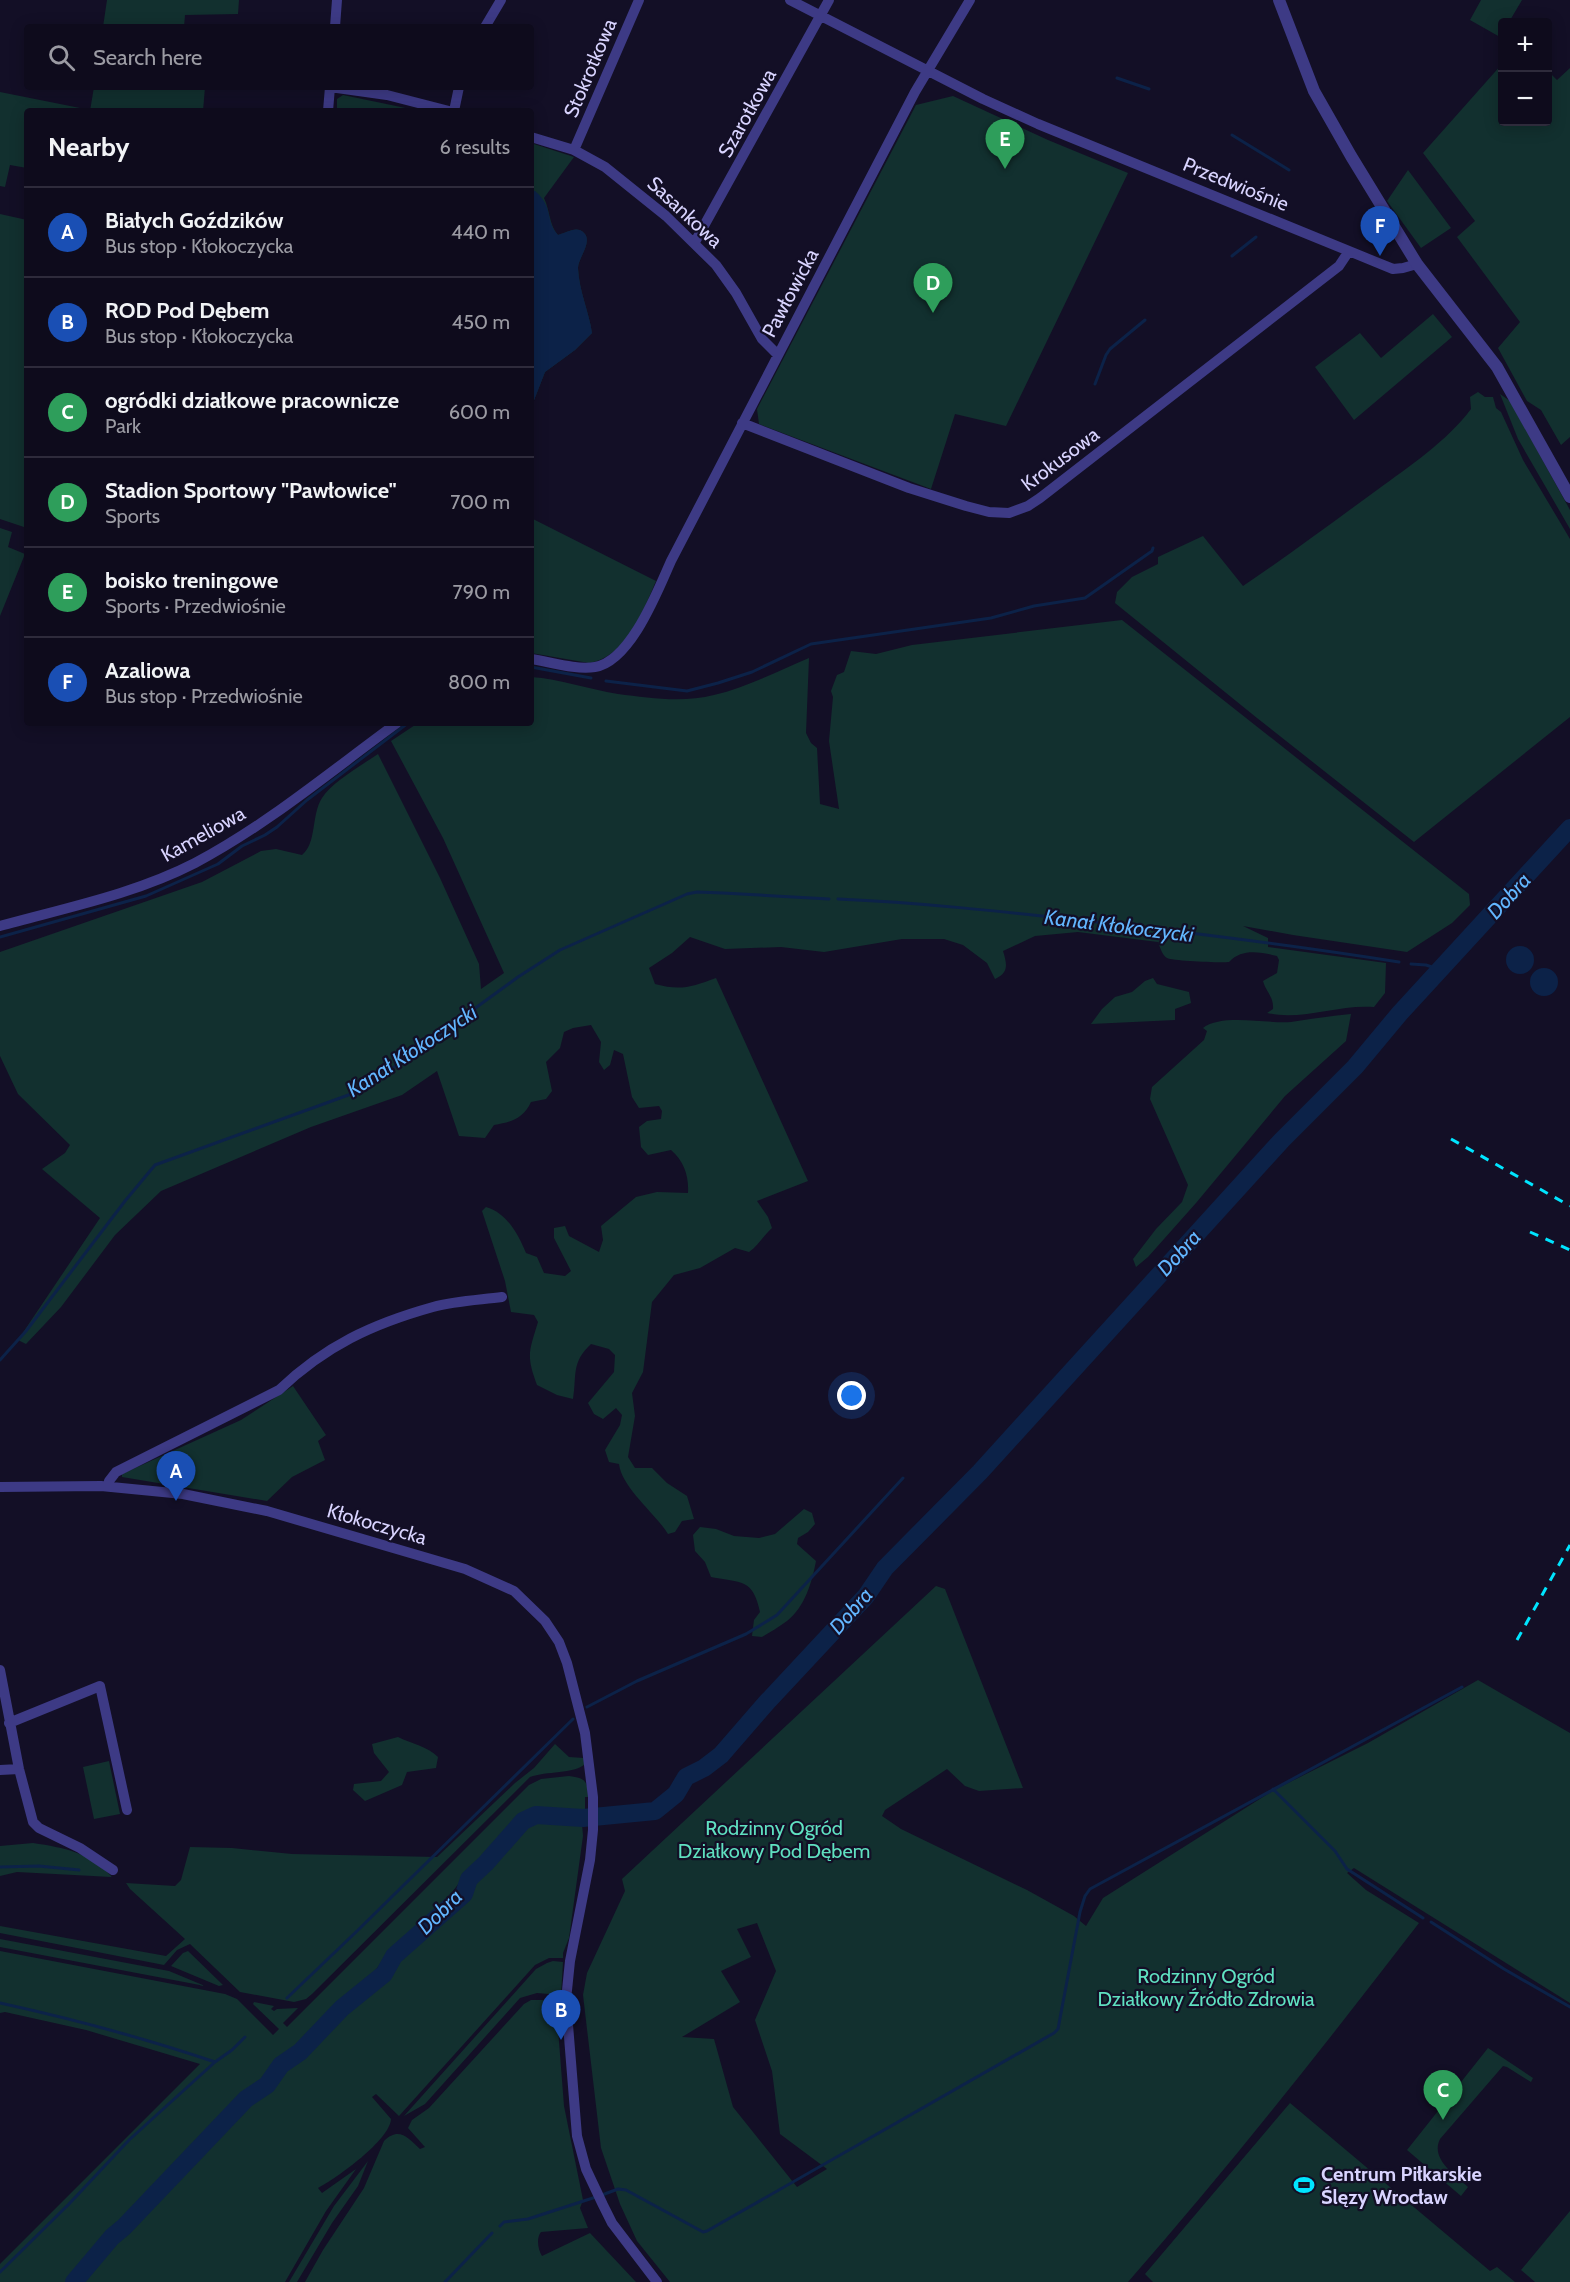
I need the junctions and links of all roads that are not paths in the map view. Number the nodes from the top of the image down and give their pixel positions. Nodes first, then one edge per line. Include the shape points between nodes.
1 (337, 0) edge
2 (501, 0) edge
3 (639, 0) edge
4 (790, 0) edge
5 (829, 0) edge
6 (970, 0) edge
7 (1279, 0) edge
8 (820, 16) junction
9 (335, 24) edge
10 (487, 24) edge
11 (927, 70) junction
12 (330, 90) edge
13 (351, 90) edge
14 (458, 90) edge
15 (328, 108) edge
16 (437, 108) edge
17 (455, 108) edge
18 (534, 138) edge
19 (574, 150) junction
20 (695, 242) junction
21 (1349, 251) junction
22 (1417, 264) junction
23 (778, 355) junction
24 (742, 423) junction
25 (1570, 497) edge
26 (534, 660) edge
27 (393, 726) edge
28 (0, 926) edge
29 (502, 1297) dead end
30 (108, 1486) junction
31 (0, 1487) edge
32 (0, 1670) edge
33 (9, 1722) junction
34 (19, 1768) junction
35 (0, 1770) edge
36 (127, 1810) dead end
37 (113, 1870) dead end
38 (657, 2282) edge

1 - 9 street
2 - 10 street
3 - 19 street, Stokrotkowa
4 - 8 street, Przedwiośnie
5 - 8 street, Szarotkowa
6 - 11 street, Pawłowicka
7 - 22 street via 1314,91
8 - 11 street, Przedwiośnie
8 - 20 street, Szarotkowa
11 - 21 street, Przedwiośnie via 1038,124
11 - 23 street, Pawłowicka
12 - 15 street
13 - 16 street
14 - 17 street
18 - 19 street, Sasankowa
19 - 20 street, Sasankowa via 621,179
20 - 23 street, Sasankowa via 736,293 762,339
21 - 22 street, Przedwiośnie via 1393,269
21 - 24 street, Krokusowa via 1339,266 1224,357 1019,510 990,512 940,498
22 - 25 street via 1490,356
23 - 24 street, Pawłowicka
24 - 26 street, Pawłowicka via 639,628 623,648 597,667
27 - 28 street, Kameliowa via 260,823 193,864 156,880
29 - 30 street via 434,1307 346,1339 279,1390 116,1473
30 - 31 street, Kłokoczycka
30 - 38 street, Kłokoczycka via 183,1494 267,1511 465,1569 514,1591 545,1620 567,1663 585,1733 593,1797 588,1874 566,2000 577,2136 594,2188 612,2223
32 - 33 street
33 - 34 street
33 - 36 street via 100,1686
34 - 35 street
34 - 37 street via 33,1822

